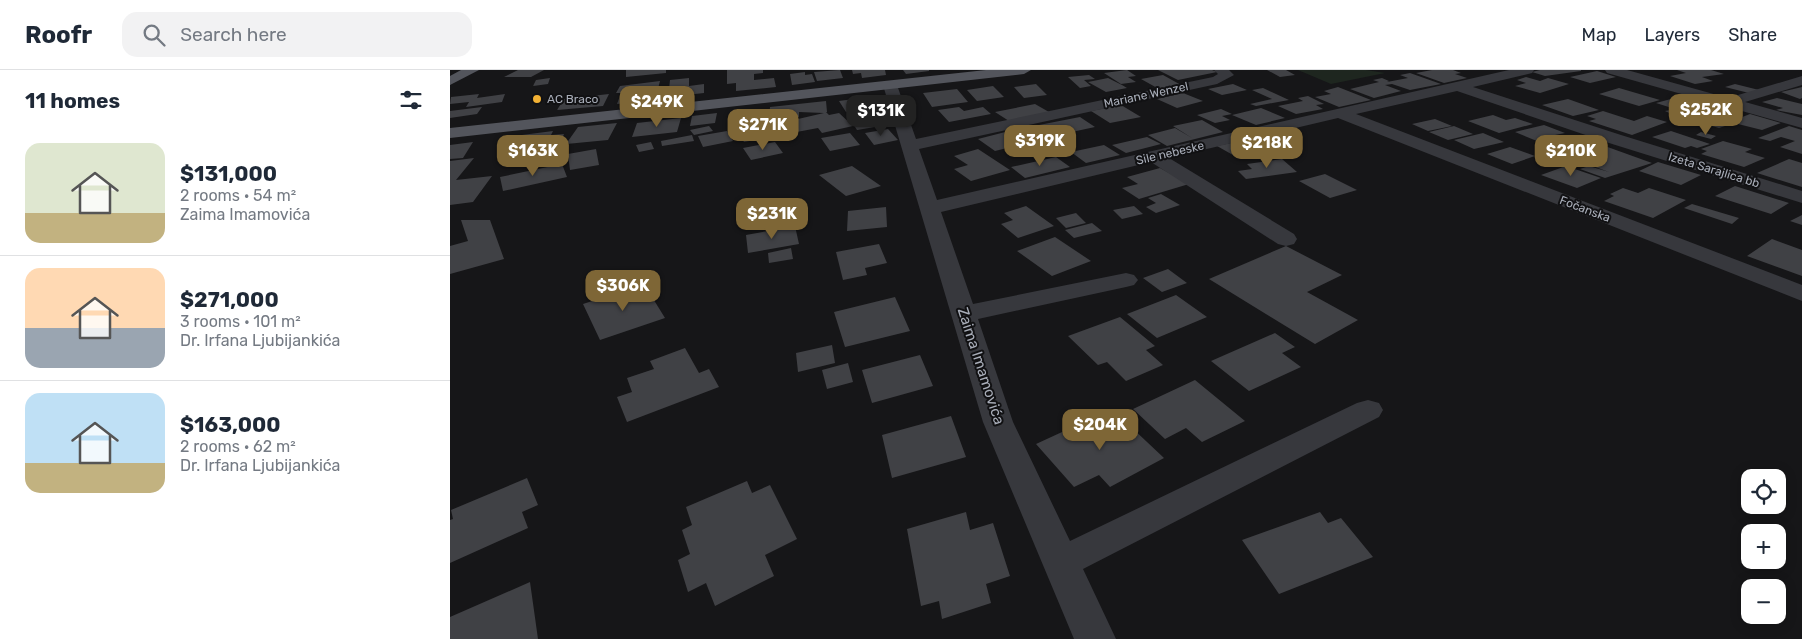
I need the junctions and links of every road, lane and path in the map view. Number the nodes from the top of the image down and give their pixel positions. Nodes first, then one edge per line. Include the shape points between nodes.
1 (472, 70) edge
2 (1022, 70) edge
3 (1221, 70) edge
4 (1526, 70) edge
5 (1612, 70) edge
6 (897, 79) edge
7 (1802, 80) edge
8 (450, 81) edge
9 (1455, 86) junction
10 (1728, 103) junction
11 (1339, 113) junction
12 (1802, 123) edge
13 (450, 133) edge
14 (909, 146) junction
15 (1155, 157) junction
16 (1802, 197) edge
17 (930, 208) junction
18 (1286, 240) dead end
19 (1126, 280) dead end
20 (1802, 294) edge
21 (963, 314) junction
22 (1368, 410) dead end
23 (1060, 563) junction
24 (1095, 639) edge

1 - 8 main road
2 - 6 main road
3 - 14 street, Mariane Wenzel via 1227,75 1217,80
4 - 9 street, Sile nebeske
5 - 10 street
6 - 13 main road
6 - 14 street, Zaima Imamovića
7 - 10 street
9 - 11 street, Sile nebeske
9 - 16 street, Izeta Sarajlica bb
10 - 12 street
11 - 15 street, Sile nebeske
11 - 20 street, Fočanska
14 - 17 street, Zaima Imamovića
15 - 17 street, Sile nebeske
15 - 18 street
17 - 21 street, Zaima Imamovića
19 - 21 street
21 - 23 street, Zaima Imamovića via 998,422
22 - 23 street
23 - 24 street, Zaima Imamovića

